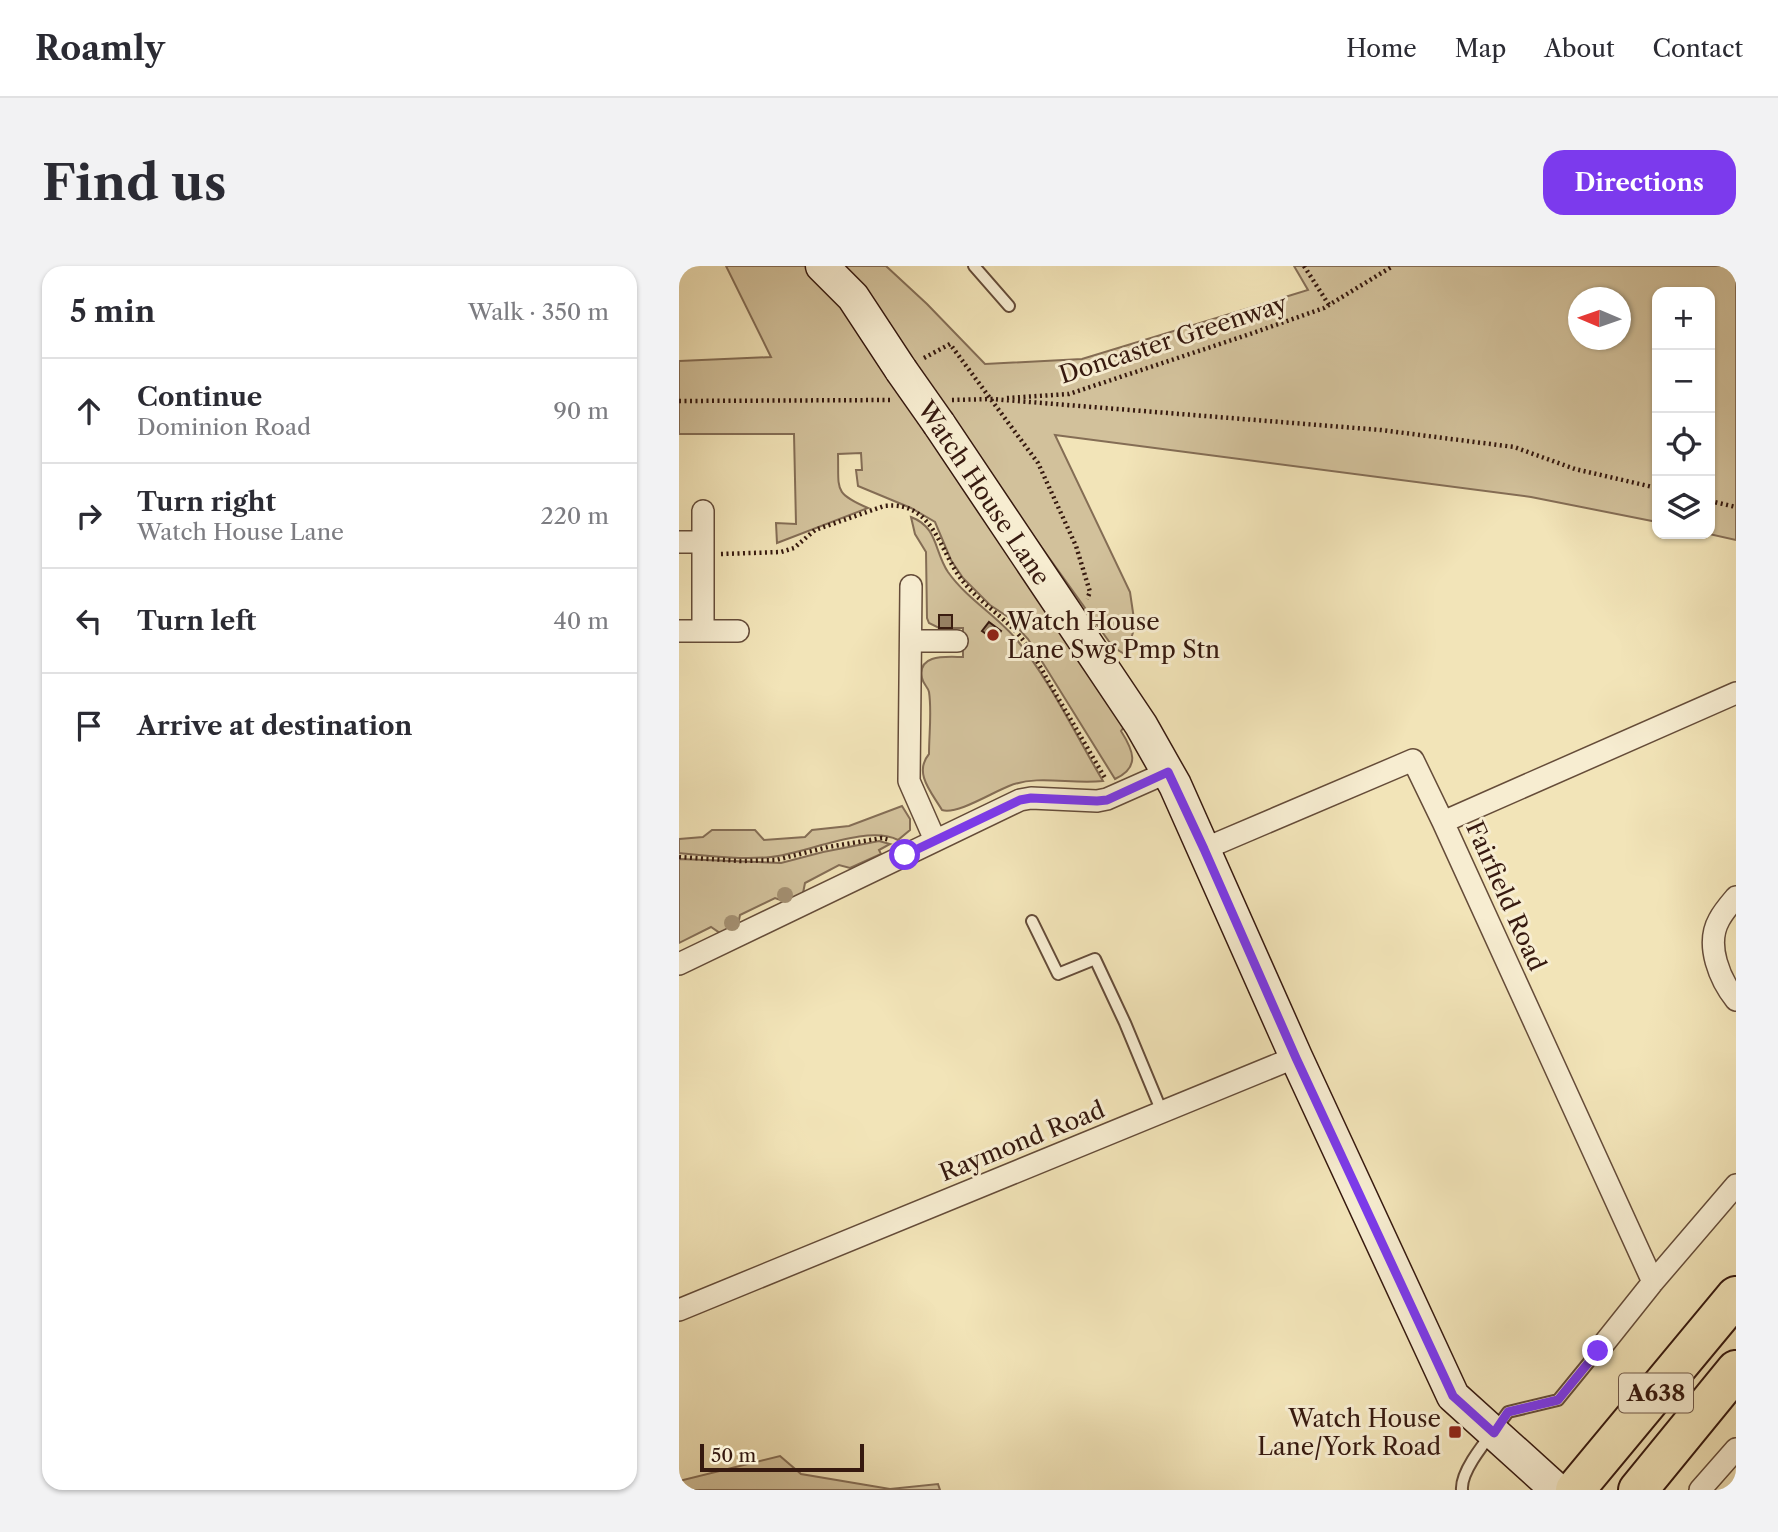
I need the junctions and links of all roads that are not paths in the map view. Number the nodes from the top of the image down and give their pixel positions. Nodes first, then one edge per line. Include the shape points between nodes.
1 (822, 266) edge
2 (974, 266) edge
3 (1009, 306) dead end
4 (703, 511) dead end
5 (679, 542) edge
6 (703, 542) junction
7 (911, 586) dead end
8 (679, 631) edge
9 (703, 631) junction
10 (738, 631) dead end
11 (911, 641) junction
12 (957, 641) dead end
13 (1736, 694) edge
14 (1168, 772) junction
15 (1443, 822) junction
16 (935, 840) junction
17 (1204, 849) junction
18 (1736, 897) edge
19 (1032, 922) dead end
20 (679, 964) edge
21 (1736, 1000) edge
22 (1296, 1058) junction
23 (1161, 1112) junction
24 (1736, 1185) edge
25 (1653, 1282) junction
26 (1736, 1296) edge
27 (679, 1310) edge
28 (1598, 1351) joint
29 (1736, 1370) edge
30 (1494, 1433) junction
31 (1736, 1449) edge
32 (1462, 1490) edge
33 (1557, 1490) edge
34 (1575, 1490) edge
35 (1638, 1490) edge
36 (1700, 1490) edge

1 - 14 street, Watch House Lane, bridge via 853,297 899,385 945,412
2 - 3 lane
4 - 6 street
5 - 6 street
6 - 9 street
7 - 11 street
8 - 9 street
9 - 10 street
11 - 12 street
11 - 16 street via 909,781
13 - 15 street, Fairfield Road
14 - 16 street via 1107,800 1020,800
14 - 17 street, Watch House Lane
15 - 17 street via 1413,760
15 - 25 street, Fairfield Road
16 - 20 street
17 - 22 street, Watch House Lane
18 - 21 street via 1718,922 1715,935 1717,970
19 - 23 lane via 1058,974 1095,959
22 - 23 street, Raymond Road
22 - 30 street, Watch House Lane via 1453,1396
23 - 27 street, Raymond Road
24 - 25 street
25 - 28 street
26 - 34 highway, A638
28 - 30 lane via 1558,1400 1508,1412
29 - 35 highway, A638
30 - 32 lane via 1467,1470
30 - 33 street, Watch House Lane
31 - 36 street

